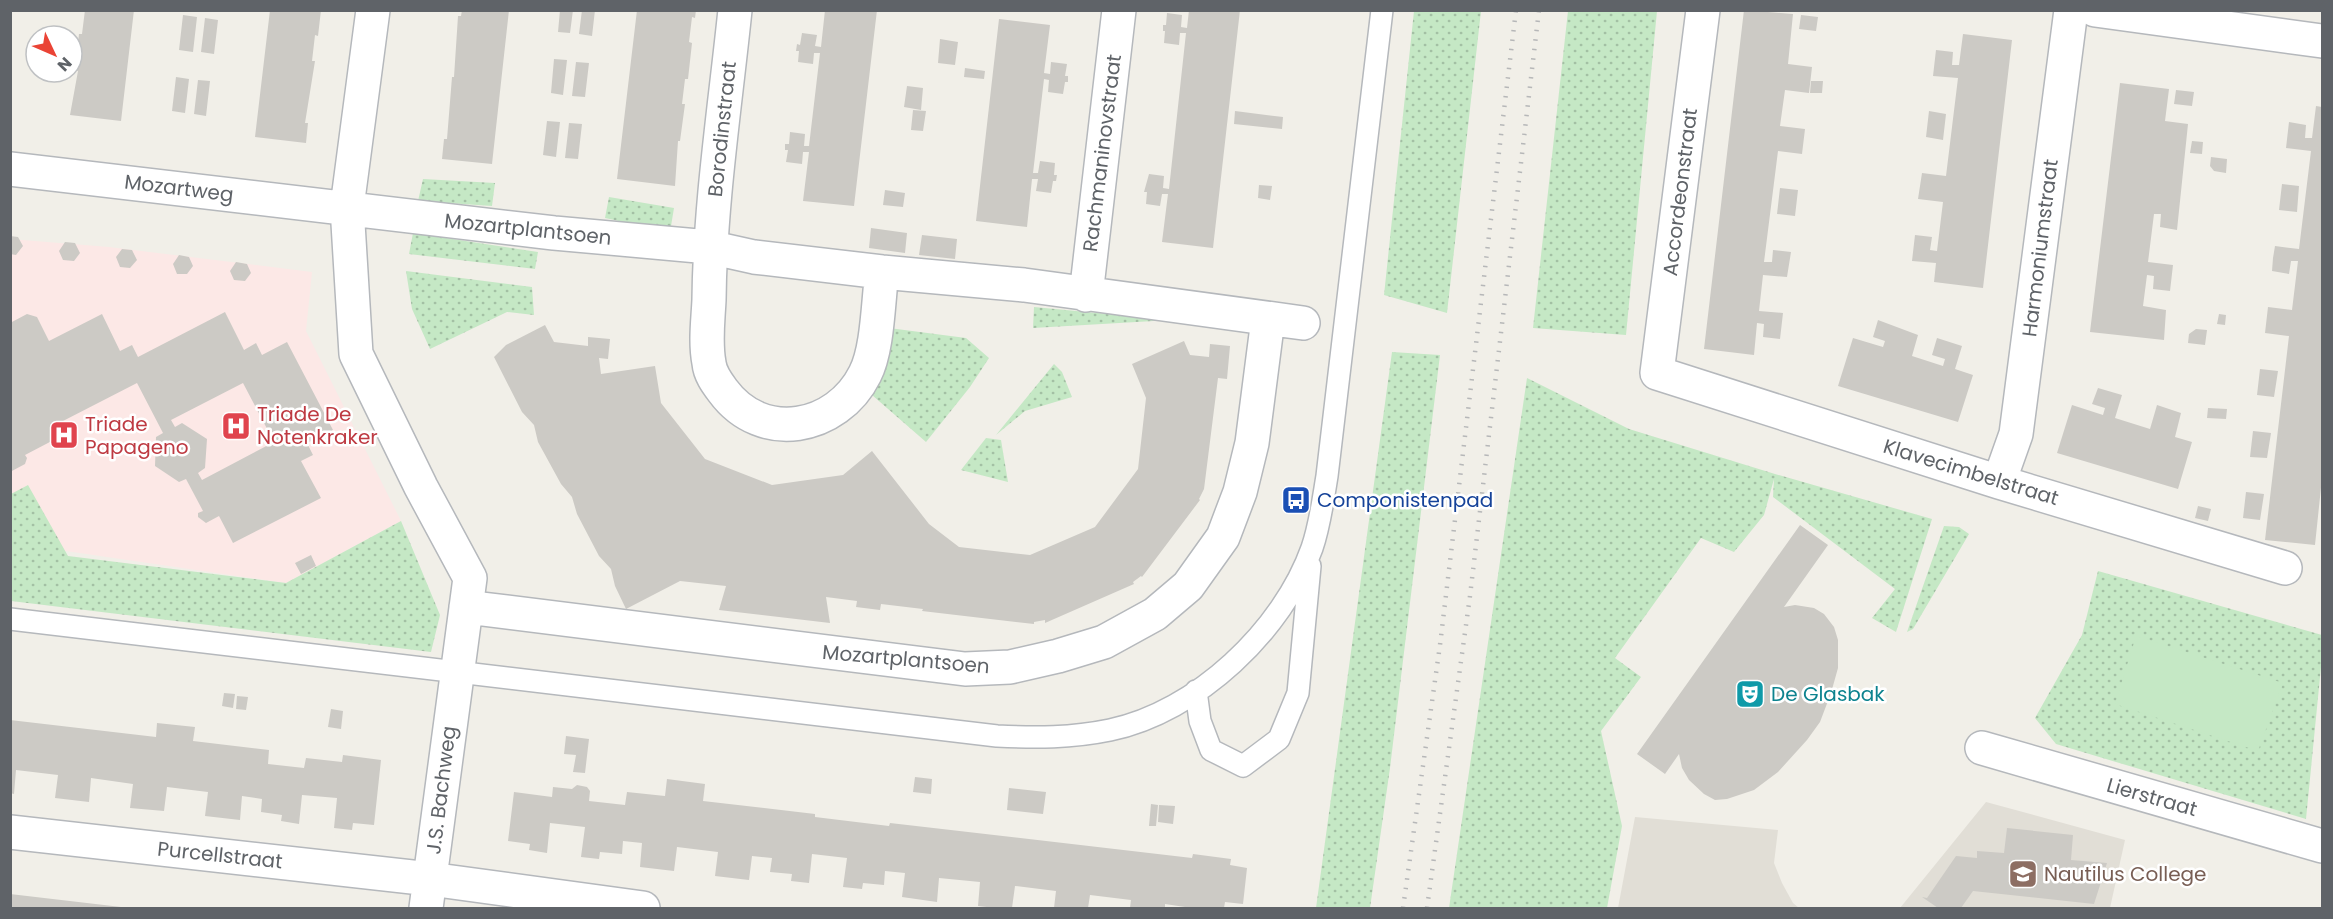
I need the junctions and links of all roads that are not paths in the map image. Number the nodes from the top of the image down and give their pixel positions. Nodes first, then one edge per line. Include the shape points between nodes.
1 (373, 10) edge
2 (735, 10) edge
3 (1119, 10) edge
4 (1382, 10) edge
5 (1703, 10) edge
6 (2071, 10) edge
7 (2095, 10) edge
8 (2322, 41) edge
9 (10, 169) edge
10 (347, 207) junction
11 (709, 247) junction
12 (882, 272) junction
13 (1086, 295) junction
14 (1268, 319) junction
15 (1303, 323) dead end
16 (1657, 373) joint
17 (1999, 482) junction
18 (1312, 548) junction
19 (2285, 568) dead end
20 (466, 607) junction
21 (10, 619) edge
22 (456, 672) junction
23 (1196, 691) junction
24 (1982, 748) dead end
25 (10, 832) edge
26 (2322, 846) edge
27 (428, 894) edge
28 (643, 909) edge

1 - 10 street, J.S. Bachweg
2 - 11 street, Borodinstraat
3 - 13 street, Rachmaninovstraat
4 - 18 lane via 1327,476
5 - 16 street, Accordeonstraat
6 - 17 street, Harmoniumstraat via 2016,434
7 - 8 street
9 - 10 street, Mozartweg
10 - 11 street, Mozartplantsoen via 554,233
10 - 20 street, J.S. Bachweg via 356,354 470,578
11 - 12 street, Mozartplantsoen via 754,257
11 - 12 street via 709,366 731,402 755,417 781,425 809,423 829,412 849,397 865,375 873,352
12 - 13 street, Mozartplantsoen
13 - 14 street, Mozartplantsoen
14 - 15 street, Mozartplantsoen
14 - 20 street, Mozartplantsoen via 1252,443 1223,537 1188,586 1155,614 1104,642 1010,667 965,669
16 - 17 street, Klavecimbelstraat
17 - 19 street, Klavecimbelstraat
18 - 23 lane via 1293,592 1267,627 1235,660
18 - 23 lane via 1298,693 1280,739 1243,766 1211,750 1200,721
20 - 22 street, J.S. Bachweg
21 - 22 lane
22 - 23 lane via 997,736 1050,738 1112,729 1164,711
22 - 27 street, J.S. Bachweg
24 - 26 street, Lierstraat
25 - 27 street, Purcellstraat
27 - 28 street, Purcellstraat

